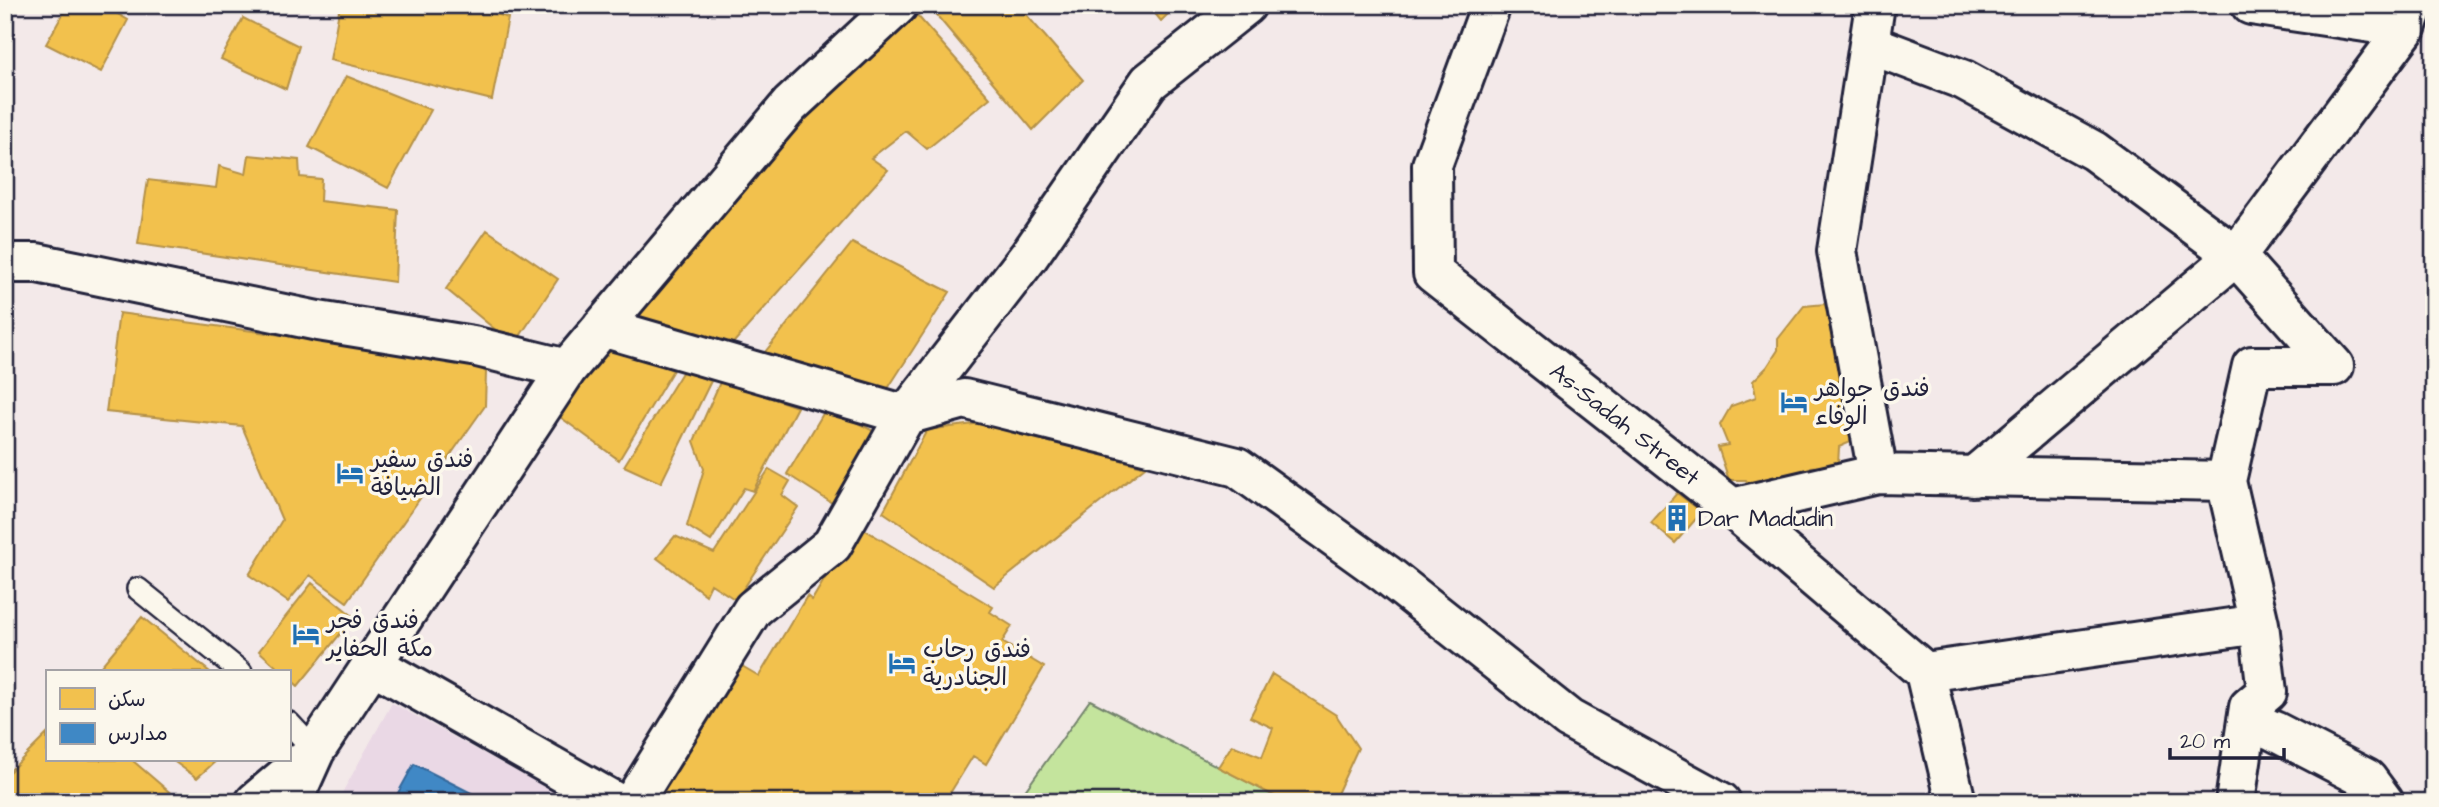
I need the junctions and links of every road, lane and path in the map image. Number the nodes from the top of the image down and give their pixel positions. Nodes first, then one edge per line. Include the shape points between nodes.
1 (898, 5) edge
2 (1246, 5) edge
3 (1491, 5) edge
4 (1875, 5) edge
5 (2252, 5) edge
6 (2410, 16) edge
7 (1869, 44) junction
8 (2236, 256) junction
9 (5, 263) edge
10 (602, 327) junction
11 (567, 369) junction
12 (906, 415) junction
13 (1878, 474) junction
14 (1973, 477) junction
15 (2226, 481) junction
16 (1732, 508) junction
17 (138, 589) dead end
18 (2259, 624) junction
19 (372, 664) junction
20 (239, 670) edge
21 (1925, 672) junction
22 (2247, 720) junction
23 (290, 724) edge
24 (315, 751) junction
25 (255, 802) edge
26 (292, 802) edge
27 (615, 802) edge
28 (633, 802) edge
29 (1721, 802) edge
30 (1955, 802) edge
31 (2235, 802) edge
32 (2384, 802) edge

1 - 10 street via 790,105
2 - 12 street via 1149,82 1029,256
3 - 16 street, As-Sadah Street via 1432,165 1433,273
4 - 7 street
5 - 6 street
6 - 8 street
7 - 8 street via 1964,80 2094,151
7 - 13 street via 1838,251
8 - 14 street
8 - 15 street via 2334,366 2252,366
9 - 11 street via 37,263 317,321 473,346
10 - 11 street
10 - 12 street
11 - 19 street
12 - 28 street via 832,545 753,609
12 - 29 street via 964,399 1237,467 1387,574 1569,719
13 - 14 street
13 - 16 street
14 - 15 street
15 - 18 street
16 - 21 street, As-Sadah Street
17 - 20 lane
18 - 21 street
18 - 22 street via 2267,692 2249,707
19 - 24 street
19 - 27 street
21 - 30 street
22 - 31 street
22 - 32 street via 2367,779
23 - 24 lane
24 - 25 street
24 - 26 street

